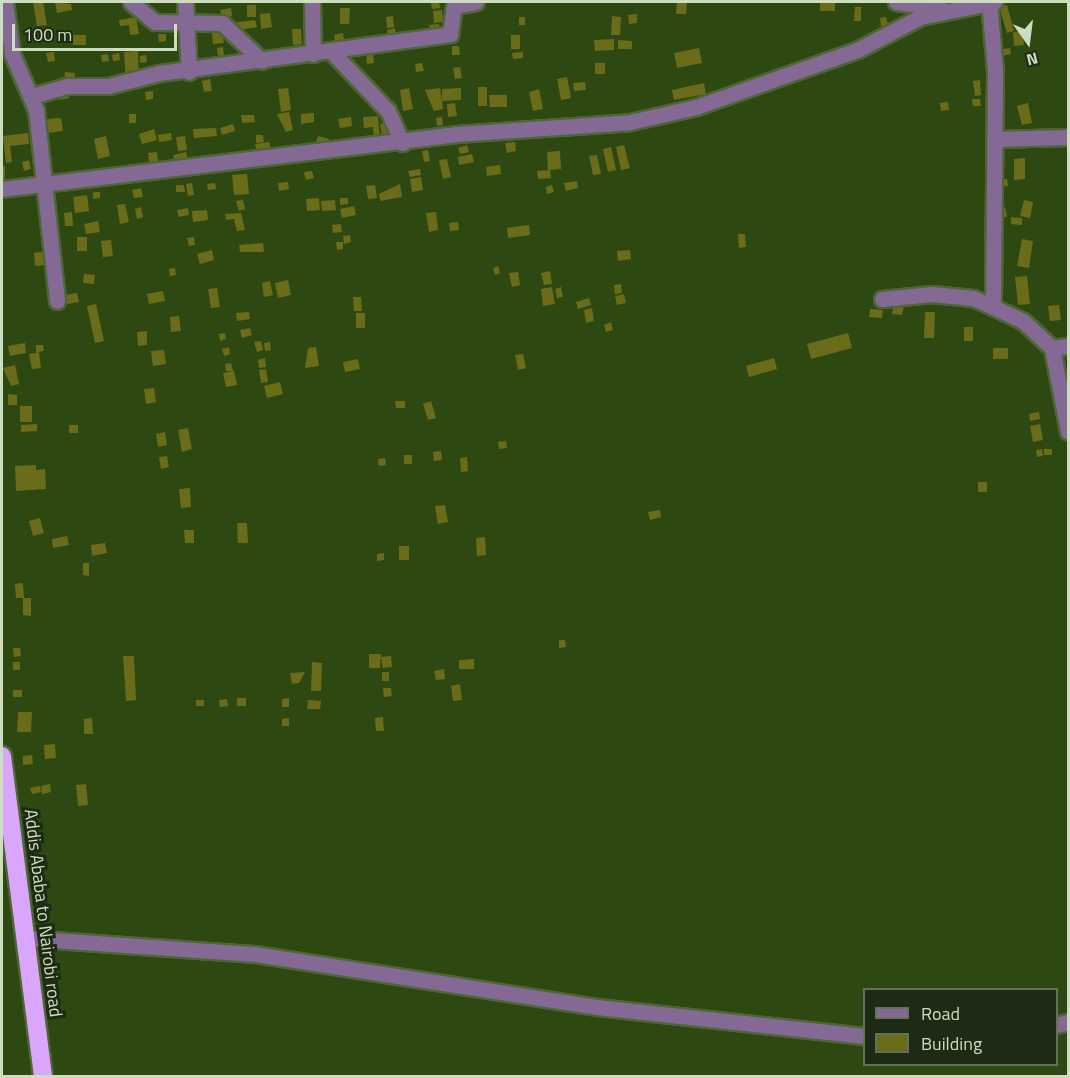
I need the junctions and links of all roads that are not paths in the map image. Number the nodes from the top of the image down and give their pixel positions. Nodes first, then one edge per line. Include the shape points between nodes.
1 (4, 2) edge
2 (131, 2) edge
3 (185, 2) edge
4 (312, 2) edge
5 (476, 2) edge
6 (896, 2) edge
7 (989, 2) edge
8 (994, 2) edge
9 (950, 9) junction
10 (183, 21) junction
11 (331, 51) junction
12 (313, 54) junction
13 (7, 55) edge
14 (262, 61) junction
15 (189, 72) junction
16 (32, 96) junction
17 (1068, 137) edge
18 (994, 139) junction
19 (402, 143) junction
20 (43, 184) junction
21 (2, 189) edge
22 (882, 299) dead end
23 (57, 301) dead end
24 (993, 307) junction
25 (1068, 346) edge
26 (1052, 348) junction
27 (1068, 431) edge
28 (2, 756) edge
29 (25, 938) junction
30 (863, 1036) edge
31 (43, 1077) edge

1 - 13 street
2 - 10 street via 154,22
3 - 10 street
4 - 12 street
5 - 11 street via 454,6 450,34
6 - 9 street
7 - 8 street
7 - 9 street
7 - 18 street
9 - 19 street via 920,17 857,50 672,114
10 - 14 street via 222,23
10 - 15 street
11 - 12 street
11 - 19 street via 388,111
12 - 14 street
13 - 16 street
14 - 15 street
15 - 16 street via 159,73 108,86 66,86
16 - 20 street
17 - 18 street
18 - 24 street
19 - 20 street
20 - 21 street
20 - 23 street
22 - 24 street via 932,294 973,298
24 - 26 street via 1023,321
25 - 26 street
26 - 27 street
28 - 29 highway, Addis Ababa to Nairobi road
29 - 30 street via 255,954 597,1007
29 - 31 highway, Addis Ababa to Nairobi road

